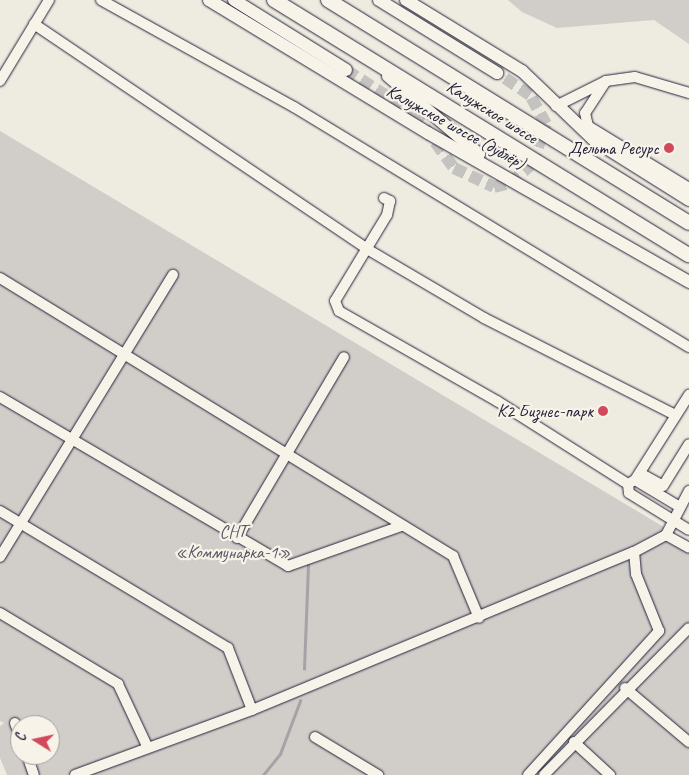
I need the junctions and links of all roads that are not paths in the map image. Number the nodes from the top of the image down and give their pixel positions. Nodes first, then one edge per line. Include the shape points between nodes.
1 (50, 0) edge
2 (101, 0) edge
3 (209, 0) edge
4 (234, 0) edge
5 (274, 0) edge
6 (328, 0) edge
7 (336, 0) edge
8 (379, 0) edge
9 (406, 0) edge
10 (353, 15) junction
11 (34, 24) junction
12 (363, 55) junction
13 (346, 70) tunnel mouth
14 (497, 73) tunnel mouth
15 (606, 80) junction
16 (0, 81) edge
17 (689, 93) edge
18 (556, 106) junction
19 (504, 174) junction
20 (689, 188) edge
21 (644, 195) junction
22 (384, 198) dead end
23 (689, 200) edge
24 (689, 216) edge
25 (689, 222) edge
26 (367, 249) junction
27 (689, 256) edge
28 (173, 275) dead end
29 (0, 278) edge
30 (689, 282) edge
31 (689, 347) edge
32 (124, 354) junction
33 (344, 357) dead end
34 (689, 395) edge
35 (0, 397) edge
36 (676, 415) junction
37 (69, 439) junction
38 (689, 444) edge
39 (287, 452) junction
40 (634, 479) junction
41 (689, 491) edge
42 (680, 507) junction
43 (0, 511) edge
44 (673, 520) junction
45 (21, 523) junction
46 (401, 526) junction
47 (689, 530) edge
48 (666, 535) junction
49 (237, 538) junction
50 (689, 548) edge
51 (634, 552) junction
52 (0, 557) edge
53 (0, 613) edge
54 (479, 618) junction
55 (689, 628) edge
56 (625, 688) junction
57 (252, 710) junction
58 (315, 737) dead end
59 (574, 742) junction
60 (689, 742) edge
61 (148, 746) junction
62 (75, 775) edge
63 (378, 775) edge
64 (528, 775) edge
65 (544, 775) edge
66 (610, 775) edge

1 - 11 street
2 - 31 street via 294,107
3 - 19 main road, Калужское шоссе (дублёр)
4 - 13 main road
5 - 12 highway, Калужское шоссе
6 - 10 highway, Калужское шоссе
7 - 10 street
8 - 14 main road
9 - 18 main road via 522,71
10 - 21 highway, Калужское шоссе
11 - 16 street
11 - 26 street
12 - 19 main road
12 - 27 highway, Калужское шоссе
15 - 17 street via 635,77
15 - 18 street
15 - 20 street via 585,113 588,126
18 - 23 main road via 595,141
19 - 30 main road, Калужское шоссе (дублёр)
21 - 24 main road
21 - 25 highway, Калужское шоссе
22 - 26 street via 390,201 387,215
26 - 36 street via 484,318
26 - 40 street via 335,301 338,311
28 - 32 street
29 - 32 street
32 - 37 street
32 - 39 street
33 - 39 street
34 - 36 street
35 - 37 street
36 - 40 street
37 - 45 street
37 - 49 street
38 - 40 street via 663,486
39 - 46 street
39 - 49 street
40 - 42 street
40 - 44 street via 629,493
41 - 42 street
42 - 44 street
43 - 45 street
44 - 47 street
44 - 48 street
45 - 52 street
45 - 57 street via 228,648
46 - 49 street via 288,566
46 - 54 street via 453,556
48 - 50 street
48 - 51 street
51 - 54 street
51 - 64 street via 636,574 659,631
53 - 61 street via 118,684
54 - 57 street
55 - 56 street
56 - 59 street
56 - 60 street
57 - 61 street
58 - 63 street
59 - 65 street
59 - 66 street
61 - 62 street

